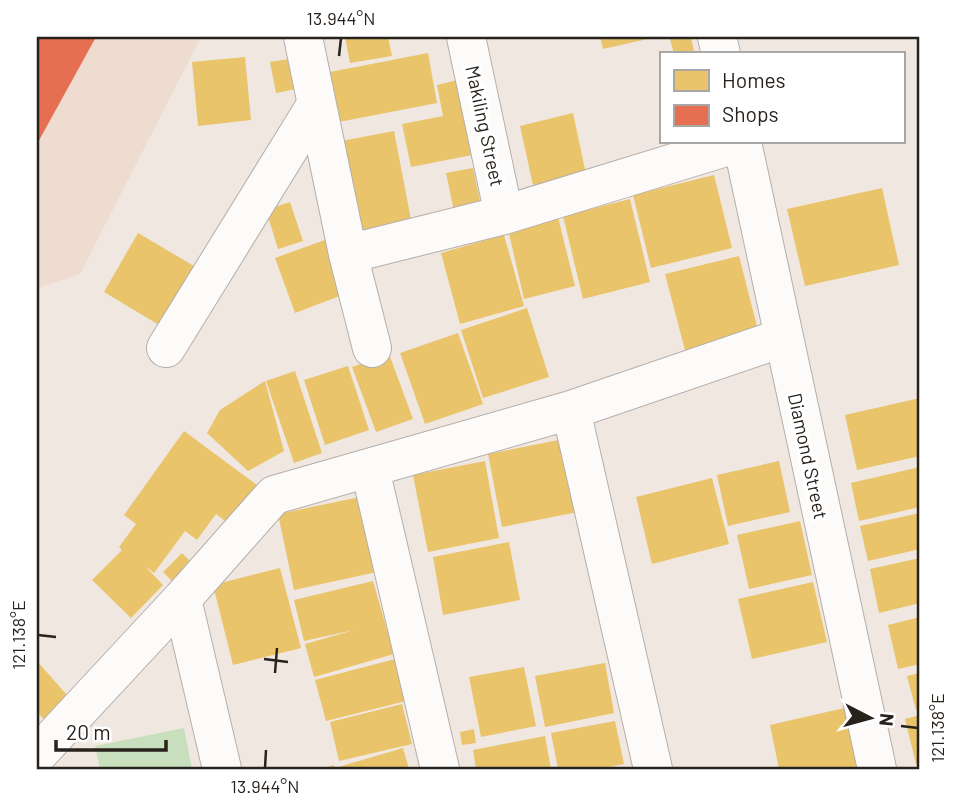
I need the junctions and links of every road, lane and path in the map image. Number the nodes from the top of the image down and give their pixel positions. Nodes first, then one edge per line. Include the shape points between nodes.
1 (303, 37) edge
2 (466, 37) edge
3 (316, 106) junction
4 (735, 144) edge
5 (741, 144) edge
6 (504, 215) junction
7 (348, 254) junction
8 (782, 338) junction
9 (166, 348) dead end
10 (372, 348) dead end
11 (571, 410) junction
12 (370, 469) junction
13 (182, 599) junction
14 (37, 755) edge
15 (222, 769) edge
16 (440, 769) edge
17 (653, 769) edge
18 (877, 769) edge

1 - 3 street
2 - 6 street, Makiling Street
3 - 7 street
3 - 9 street
4 - 6 street
5 - 8 street, Diamond Street
6 - 7 street
7 - 10 street
8 - 11 street
8 - 18 street, Diamond Street
11 - 12 street
11 - 17 street
12 - 13 street via 274,495
12 - 16 street
13 - 14 street
13 - 15 street

